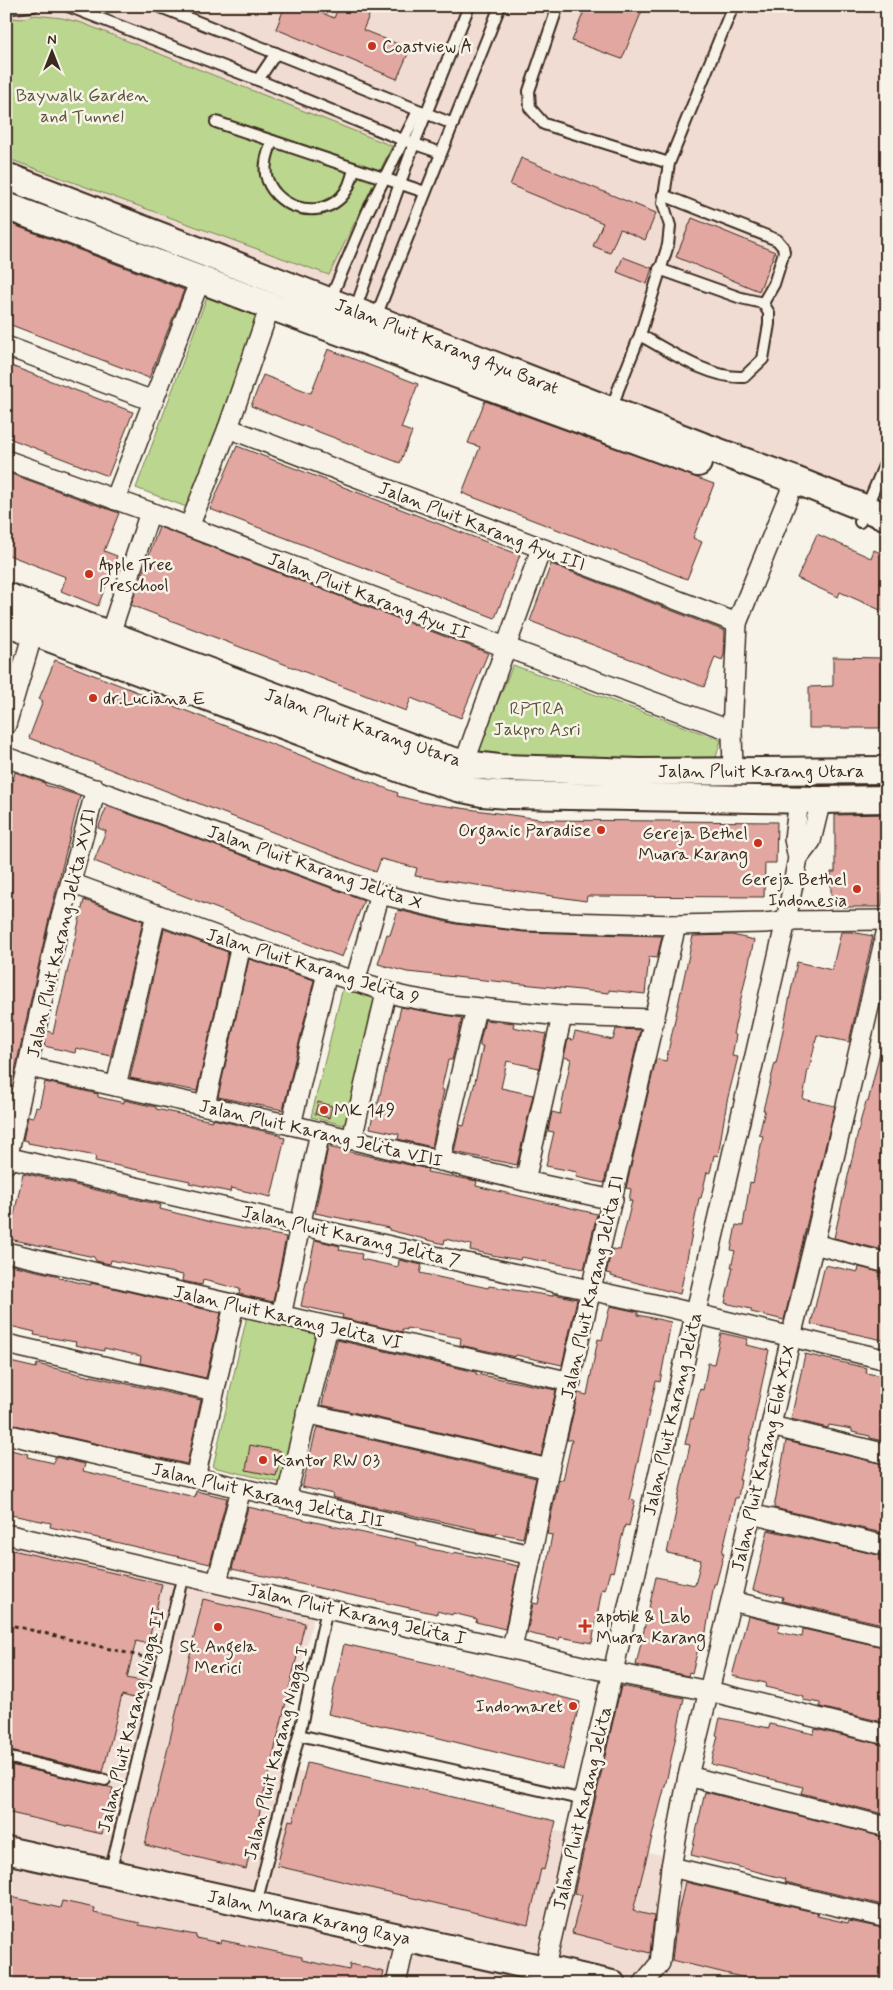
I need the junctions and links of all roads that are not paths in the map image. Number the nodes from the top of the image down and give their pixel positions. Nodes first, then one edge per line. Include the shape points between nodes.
1 (9, 6) edge
2 (33, 6) edge
3 (68, 6) edge
4 (158, 6) edge
5 (469, 6) edge
6 (500, 6) edge
7 (558, 6) edge
8 (733, 6) edge
9 (276, 53) junction
10 (258, 80) junction
11 (422, 112) junction
12 (216, 122) dead end
13 (453, 124) junction
14 (403, 140) junction
15 (272, 142) junction
16 (414, 144) junction
17 (441, 153) junction
18 (669, 163) junction
19 (354, 170) junction
20 (6, 176) edge
21 (384, 179) junction
22 (400, 184) junction
23 (425, 192) junction
24 (663, 195) junction
25 (6, 206) edge
26 (659, 269) junction
27 (200, 280) junction
28 (329, 300) junction
29 (763, 303) junction
30 (270, 306) junction
31 (316, 323) junction
32 (360, 326) junction
33 (640, 335) junction
34 (6, 346) edge
35 (153, 401) junction
36 (608, 420) junction
37 (228, 428) junction
38 (887, 459) edge
39 (6, 460) edge
40 (792, 487) junction
41 (115, 500) junction
42 (150, 512) junction
43 (871, 516) edge
44 (188, 527) junction
45 (887, 532) edge
46 (541, 549) junction
47 (6, 596) edge
48 (6, 622) edge
49 (737, 623) junction
50 (33, 633) junction
51 (110, 634) junction
52 (506, 648) junction
53 (274, 710) junction
54 (6, 725) edge
55 (732, 731) junction
56 (6, 757) edge
57 (464, 764) junction
58 (887, 770) edge
59 (733, 772) junction
60 (96, 789) junction
61 (887, 799) edge
62 (810, 800) junction
63 (71, 883) junction
64 (380, 894) junction
65 (156, 914) junction
66 (887, 920) edge
67 (786, 921) junction
68 (676, 925) junction
69 (887, 929) edge
70 (241, 945) junction
71 (327, 973) junction
72 (355, 982) junction
73 (386, 993) junction
74 (476, 1009) junction
75 (562, 1016) junction
76 (653, 1019) junction
77 (29, 1067) junction
78 (116, 1086) junction
79 (205, 1105) junction
80 (291, 1125) junction
81 (320, 1132) junction
82 (352, 1139) junction
83 (7, 1160) edge
84 (440, 1161) junction
85 (525, 1182) junction
86 (613, 1200) junction
87 (301, 1224) junction
88 (814, 1244) junction
89 (6, 1252) edge
90 (887, 1263) edge
91 (592, 1290) junction
92 (234, 1305) junction
93 (695, 1314) junction
94 (281, 1316) junction
95 (328, 1327) junction
96 (791, 1336) junction
97 (6, 1344) edge
98 (887, 1360) edge
99 (571, 1382) junction
100 (214, 1392) junction
101 (306, 1413) junction
102 (771, 1426) junction
103 (6, 1434) edge
104 (887, 1454) edge
105 (550, 1469) junction
106 (195, 1478) junction
107 (241, 1489) junction
108 (286, 1499) junction
109 (751, 1514) junction
110 (6, 1534) edge
111 (887, 1546) edge
112 (531, 1555) junction
113 (183, 1575) junction
114 (217, 1582) junction
115 (731, 1601) junction
116 (327, 1608) junction
117 (887, 1637) edge
118 (512, 1649) junction
119 (613, 1673) junction
120 (709, 1691) junction
121 (299, 1735) junction
122 (887, 1735) edge
123 (6, 1757) edge
124 (688, 1776) junction
125 (105, 1780) dead end
126 (584, 1800) junction
127 (887, 1827) edge
128 (6, 1850) edge
129 (671, 1867) junction
130 (110, 1873) junction
131 (256, 1905) junction
132 (887, 1918) edge
133 (406, 1938) junction
134 (543, 1976) edge
135 (396, 1984) edge
136 (612, 1984) edge
137 (643, 1984) edge

1 - 2 lane
3 - 10 lane
4 - 9 lane
5 - 11 lane
6 - 13 lane
7 - 18 lane via 528,91 530,108 544,124
8 - 18 lane
9 - 10 lane
9 - 11 lane
10 - 14 lane
11 - 13 lane
11 - 14 lane
11 - 16 lane
12 - 15 lane
13 - 17 lane
14 - 16 lane
14 - 21 lane
15 - 19 lane
15 - 19 lane via 266,158 266,176 274,192 287,204 304,209 322,208 338,200 349,186
16 - 17 lane
16 - 22 lane
17 - 23 lane
18 - 24 lane
19 - 21 lane
20 - 28 street, Jalan Pluit Karang Ayu Barat
21 - 22 lane
21 - 28 lane
22 - 23 lane
22 - 32 lane
23 - 32 lane
24 - 26 lane via 670,226 668,245
24 - 29 lane via 777,240 782,245 784,252 778,275
25 - 27 street, Jalan Pluit Karang Ayu Barat
26 - 29 lane
26 - 33 lane
27 - 30 street, Jalan Pluit Karang Ayu Barat
27 - 35 street
28 - 31 street
28 - 32 street, Jalan Pluit Karang Ayu Barat
29 - 33 lane via 769,313 769,324 762,359 744,377 731,378 704,369
30 - 31 street, Jalan Pluit Karang Ayu Barat
30 - 37 street
31 - 32 street, Jalan Pluit Karang Ayu Barat
32 - 36 street, Jalan Pluit Karang Ayu Barat
33 - 36 lane
34 - 35 street
35 - 41 street
36 - 40 street, Jalan Pluit Karang Ayu Barat
37 - 44 street
37 - 46 street, Jalan Pluit Karang Ayu III
38 - 43 lane
39 - 41 street, Jalan Pluit Karang Ayu II
40 - 43 street, Jalan Pluit Karang Ayu Barat
40 - 49 street
41 - 42 street, Jalan Pluit Karang Ayu II
42 - 44 street, Jalan Pluit Karang Ayu II
42 - 51 street
43 - 45 street, Jalan Pluit Karang Ayu Barat
44 - 52 street, Jalan Pluit Karang Ayu II
46 - 49 street, Jalan Pluit Karang Ayu III
46 - 52 street
47 - 51 street, Jalan Pluit Karang Utara
48 - 50 street, Jalan Pluit Karang Utara
49 - 55 street
50 - 53 street, Jalan Pluit Karang Utara
50 - 54 street
51 - 53 street, Jalan Pluit Karang Utara
52 - 55 street, Jalan Pluit Karang Ayu II
52 - 57 street
53 - 57 street, Jalan Pluit Karang Utara
53 - 62 street, Jalan Pluit Karang Utara via 419,776 482,793
55 - 59 street
56 - 60 street, Jalan Pluit Karang Jelita X
57 - 59 street, Jalan Pluit Karang Utara via 499,768
58 - 59 street, Jalan Pluit Karang Utara
60 - 63 street, Jalan Pluit Karang Jelita XVII
60 - 64 street, Jalan Pluit Karang Jelita X
61 - 62 street, Jalan Pluit Karang Utara
62 - 67 street, Jalan Pluit Karang Jelita via 794,839 798,858
63 - 65 street, Jalan Pluit Karang Jelita 9
63 - 77 street, Jalan Pluit Karang Jelita XVII
64 - 68 street, Jalan Pluit Karang Jelita X via 426,906 498,918
64 - 72 street
65 - 70 street, Jalan Pluit Karang Jelita 9
65 - 78 street
66 - 67 street, Jalan Pluit Karang Jelita X
67 - 68 street, Jalan Pluit Karang Jelita X
67 - 93 street, Jalan Pluit Karang Jelita
68 - 76 street, Jalan Pluit Karang Jelita II
69 - 88 street, Jalan Pluit Karang Elok XIX
70 - 71 street, Jalan Pluit Karang Jelita 9
70 - 79 street
71 - 72 street, Jalan Pluit Karang Jelita 9
71 - 80 street
72 - 73 street, Jalan Pluit Karang Jelita 9
73 - 74 street, Jalan Pluit Karang Jelita 9
73 - 82 street
74 - 75 street, Jalan Pluit Karang Jelita 9
74 - 84 street
75 - 76 street, Jalan Pluit Karang Jelita 9
75 - 85 street
76 - 86 street, Jalan Pluit Karang Jelita II
77 - 78 street, Jalan Pluit Karang Jelita VIII
77 - 83 street, Jalan Pluit Karang Jelita XVII
78 - 79 street, Jalan Pluit Karang Jelita VIII
79 - 80 street, Jalan Pluit Karang Jelita VIII
80 - 81 street, Jalan Pluit Karang Jelita VIII
81 - 82 street, Jalan Pluit Karang Jelita VIII
81 - 87 street
82 - 84 street, Jalan Pluit Karang Jelita VIII
83 - 87 street, Jalan Pluit Karang Jelita 7
84 - 85 street, Jalan Pluit Karang Jelita VIII
85 - 86 street, Jalan Pluit Karang Jelita VIII
86 - 91 street, Jalan Pluit Karang Jelita II
87 - 91 street, Jalan Pluit Karang Jelita 7
87 - 94 street
88 - 90 street
88 - 96 street, Jalan Pluit Karang Elok XIX
89 - 92 street, Jalan Pluit Karang Jelita VI
91 - 93 street, Jalan Pluit Karang Jelita 7
91 - 99 street, Jalan Pluit Karang Jelita II
92 - 94 street, Jalan Pluit Karang Jelita VI
92 - 100 street
93 - 96 street, Jalan Pluit Karang Jelita 7
93 - 119 street, Jalan Pluit Karang Jelita
94 - 95 street, Jalan Pluit Karang Jelita VI
95 - 99 street, Jalan Pluit Karang Jelita VI
95 - 101 street
96 - 98 street, Jalan Pluit Karang Jelita 7
96 - 102 street, Jalan Pluit Karang Elok XIX
97 - 100 street
99 - 105 street, Jalan Pluit Karang Jelita II
100 - 106 street
101 - 105 street
101 - 108 street
102 - 104 street
102 - 109 street, Jalan Pluit Karang Elok XIX
103 - 106 street, Jalan Pluit Karang Jelita III
105 - 112 street, Jalan Pluit Karang Jelita II
106 - 107 street, Jalan Pluit Karang Jelita III
107 - 108 street, Jalan Pluit Karang Jelita III
107 - 114 street
108 - 112 street, Jalan Pluit Karang Jelita III
109 - 111 street
109 - 115 street, Jalan Pluit Karang Elok XIX
110 - 113 street, Jalan Pluit Karang Jelita I
112 - 118 street, Jalan Pluit Karang Jelita II
113 - 114 street, Jalan Pluit Karang Jelita I
113 - 130 lane, Jalan Pluit Karang Niaga II
114 - 116 street, Jalan Pluit Karang Jelita I
115 - 117 street
115 - 120 street, Jalan Pluit Karang Elok XIX
116 - 118 street, Jalan Pluit Karang Jelita I
116 - 121 lane, Jalan Pluit Karang Niaga I
118 - 119 street, Jalan Pluit Karang Jelita I
119 - 120 street, Jalan Pluit Karang Jelita I
119 - 126 street, Jalan Pluit Karang Jelita
120 - 122 street, Jalan Pluit Karang Jelita I
120 - 124 street, Jalan Pluit Karang Elok XIX
121 - 126 lane
121 - 131 lane, Jalan Pluit Karang Niaga I
123 - 125 lane
124 - 127 street
124 - 129 street, Jalan Pluit Karang Elok XIX
126 - 134 street, Jalan Pluit Karang Jelita
128 - 130 street, Jalan Muara Karang Raya
129 - 132 street
129 - 137 street, Jalan Pluit Karang Elok XIX via 660,1963
130 - 131 street, Jalan Muara Karang Raya
131 - 133 street, Jalan Muara Karang Raya
133 - 134 street, Jalan Muara Karang Raya
133 - 135 street
134 - 136 street, Jalan Muara Karang Raya

